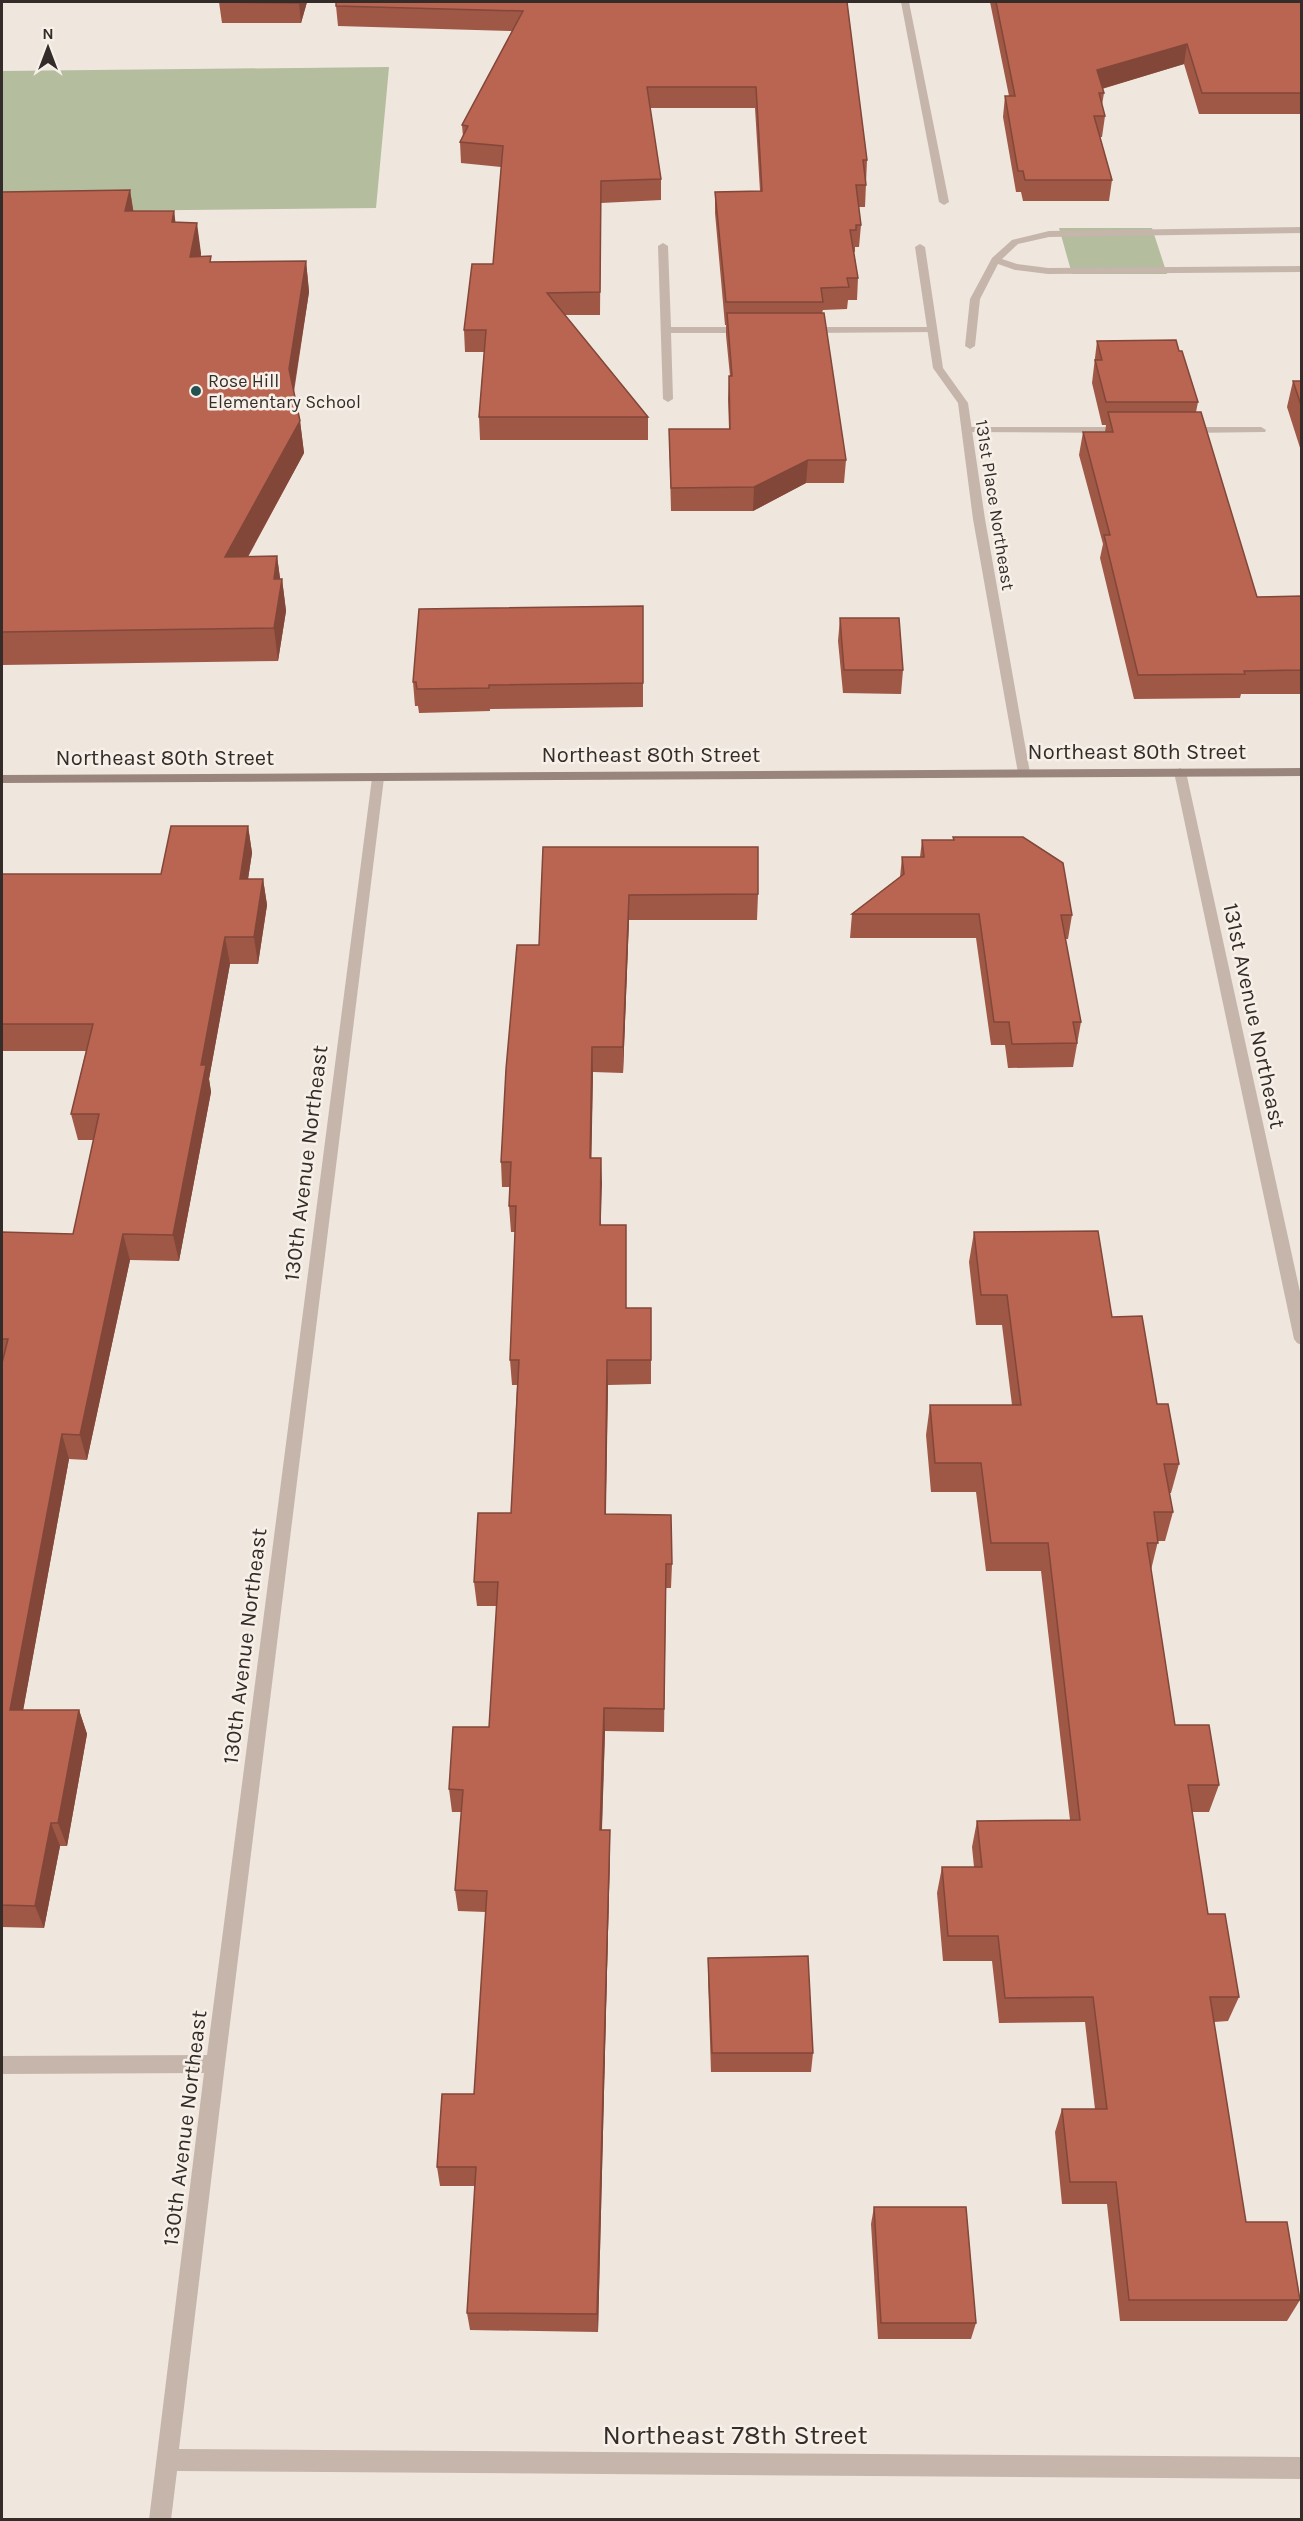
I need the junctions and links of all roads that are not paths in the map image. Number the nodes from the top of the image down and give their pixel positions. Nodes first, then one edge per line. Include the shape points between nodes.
1 (905, 2) edge
2 (944, 202) dead end
3 (1302, 230) edge
4 (663, 246) dead end
5 (920, 247) dead end
6 (995, 260) junction
7 (1302, 269) edge
8 (666, 330) junction
9 (757, 330) edge
10 (792, 330) edge
11 (932, 330) junction
12 (970, 346) dead end
13 (668, 399) dead end
14 (967, 430) junction
15 (1142, 430) edge
16 (1178, 430) edge
17 (1261, 430) dead end
18 (1180, 772) junction
19 (1302, 772) edge
20 (1024, 773) junction
21 (378, 778) junction
22 (2, 779) edge
23 (1302, 1339) edge
24 (215, 2064) junction
25 (2, 2065) edge
26 (168, 2460) junction
27 (1302, 2468) edge
28 (160, 2520) edge

1 - 2 street
3 - 6 street via 1049,234 1015,242
4 - 8 street
5 - 11 street, 131st Place Northeast
6 - 7 street via 1048,271
6 - 12 street via 975,299
8 - 9 street
8 - 13 street
10 - 11 street
11 - 14 street, 131st Place Northeast via 938,368 963,403
14 - 15 street
14 - 20 street, 131st Place Northeast
16 - 17 street
18 - 19 street, Northeast 80th Street
18 - 20 street, Northeast 80th Street
18 - 23 street, 131st Avenue Northeast
20 - 21 street, Northeast 80th Street
21 - 22 street, Northeast 80th Street
21 - 24 street, 130th Avenue Northeast
24 - 25 street
24 - 26 street, 130th Avenue Northeast
26 - 27 street, Northeast 78th Street
26 - 28 street, 130th Avenue Northeast

